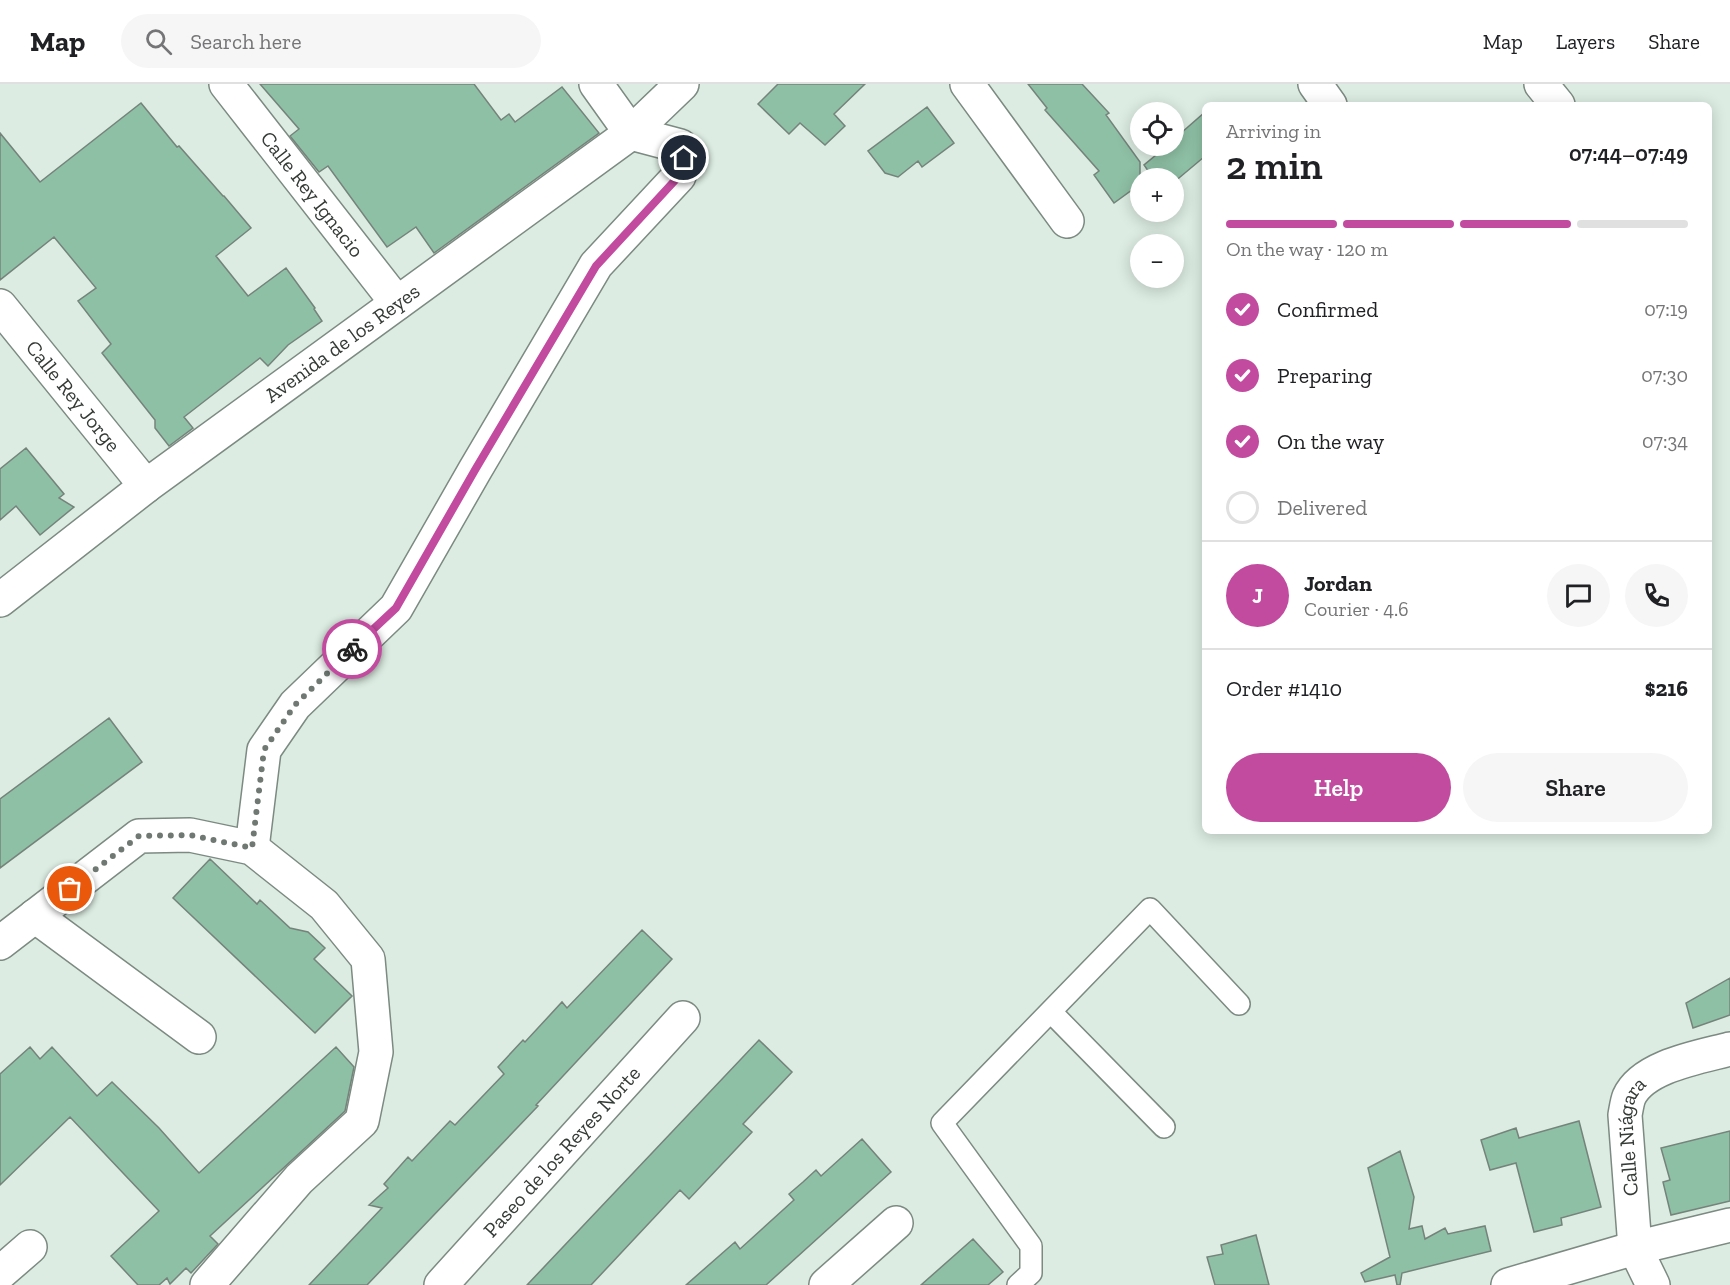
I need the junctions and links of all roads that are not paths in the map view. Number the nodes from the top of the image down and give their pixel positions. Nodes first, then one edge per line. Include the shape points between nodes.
1 (226, 84) edge
2 (596, 84) edge
3 (682, 84) edge
4 (967, 84) edge
5 (1314, 84) edge
6 (1541, 84) edge
7 (1328, 102) edge
8 (1556, 102) edge
9 (631, 133) junction
10 (1068, 221) dead end
11 (397, 303) junction
12 (0, 306) edge
13 (146, 486) junction
14 (0, 600) edge
15 (252, 848) junction
16 (35, 916) junction
17 (0, 943) edge
18 (1239, 1004) dead end
19 (1051, 1012) junction
20 (683, 1018) dead end
21 (199, 1037) dead end
22 (1730, 1049) edge
23 (1164, 1127) dead end
24 (896, 1223) dead end
25 (1730, 1225) edge
26 (30, 1247) dead end
27 (1635, 1248) junction
28 (0, 1273) edge
29 (207, 1285) edge
30 (441, 1285) edge
31 (826, 1285) edge
32 (1018, 1285) edge
33 (1508, 1285) edge
34 (1653, 1285) edge

1 - 11 street, Calle Rey Ignacio
2 - 9 street
3 - 9 street, Avenida de los Reyes
4 - 10 street
5 - 7 street
6 - 8 street
9 - 11 street, Avenida de los Reyes
9 - 15 street via 680,146 684,158 679,176 596,266 396,608 295,705 264,750
11 - 13 street, Avenida de los Reyes
12 - 13 street, Calle Rey Jorge
13 - 14 street, Avenida de los Reyes
15 - 16 street via 190,835 139,836
15 - 29 street via 324,905 368,959 376,1052 362,1121 299,1179
16 - 17 street
16 - 21 street
18 - 19 lane via 1149,909
19 - 23 lane
19 - 32 lane via 942,1123 1031,1246 1031,1273
20 - 30 street, Paseo de los Reyes Norte
22 - 27 street, Calle Niágara via 1656,1071 1639,1082 1629,1097 1625,1115
24 - 31 street
25 - 27 street
26 - 28 street
27 - 33 street
27 - 34 street, Calle Niágara

